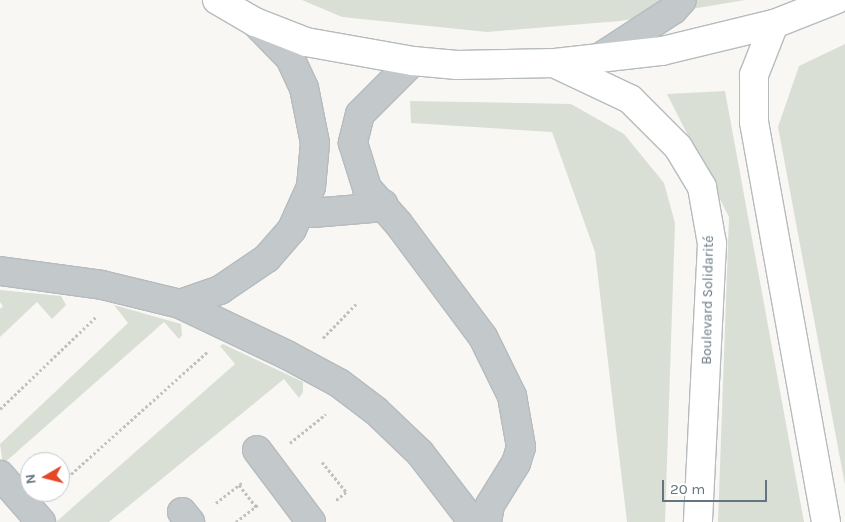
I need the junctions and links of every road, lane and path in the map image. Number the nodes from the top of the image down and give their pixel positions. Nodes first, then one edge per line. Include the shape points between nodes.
1 (217, 0) edge
2 (682, 0) edge
3 (835, 0) edge
4 (255, 22) junction
5 (774, 24) junction
6 (599, 58) junction
7 (413, 61) junction
8 (555, 63) junction
9 (383, 204) junction
10 (302, 210) junction
11 (0, 271) edge
12 (357, 303) dead end
13 (180, 304) junction
14 (99, 314) dead end
15 (211, 348) dead end
16 (303, 363) junction
17 (0, 409) edge
18 (257, 450) dead end
19 (0, 475) edge
20 (70, 475) edge
21 (239, 485) dead end
22 (256, 507) junction
23 (266, 509) dead end
24 (41, 522) edge
25 (236, 522) edge
26 (311, 522) edge
27 (473, 522) edge
28 (487, 522) edge
29 (698, 522) edge
30 (826, 522) edge

1 - 4 main road
2 - 6 lane
3 - 5 main road
4 - 7 main road via 306,42
4 - 10 lane via 290,58 304,88 315,143 311,187
5 - 6 main road via 662,50
5 - 30 main road via 754,75 754,122
6 - 8 main road
7 - 8 main road via 457,65
7 - 9 lane via 360,114 353,142 367,188
8 - 29 main road, Boulevard Solidarité via 630,99 678,147 702,187 712,244
9 - 10 lane via 372,208 312,213
9 - 28 lane via 483,337 512,396 521,447 516,463 490,505
10 - 13 lane via 292,229 267,258 247,274 203,298
11 - 13 lane via 102,285
12 - 16 path
13 - 16 lane via 215,318
14 - 17 path
15 - 20 path
16 - 27 lane via 338,383 376,411 420,453
18 - 26 lane
19 - 24 lane
21 - 22 path
22 - 23 path via 262,502
22 - 25 path

